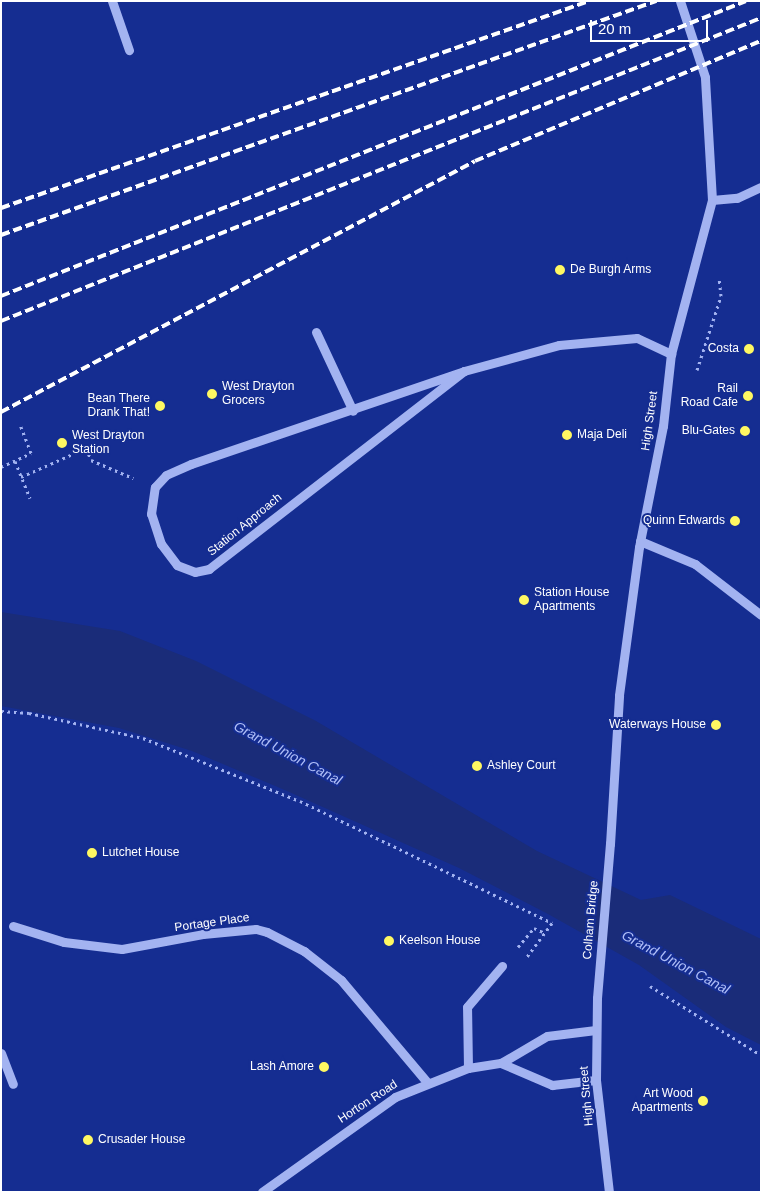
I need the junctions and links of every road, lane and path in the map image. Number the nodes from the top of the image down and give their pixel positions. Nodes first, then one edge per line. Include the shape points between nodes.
1 (112, 1) edge
2 (682, 4) edge
3 (129, 50) dead end
4 (761, 187) edge
5 (712, 200) junction
6 (316, 332) dead end
7 (671, 354) junction
8 (464, 371) junction
9 (353, 412) junction
10 (20, 424) dead end
11 (15, 461) junction
12 (1, 467) edge
13 (22, 477) junction
14 (155, 487) junction
15 (30, 498) dead end
16 (640, 541) junction
17 (761, 615) edge
18 (1, 711) edge
19 (610, 844) joint
20 (12, 926) dead end
21 (502, 966) joint
22 (650, 986) dead end
23 (597, 998) joint
24 (596, 1030) junction
25 (1, 1053) edge
26 (761, 1055) edge
27 (501, 1063) junction
28 (468, 1068) junction
29 (596, 1080) junction
30 (427, 1082) junction
31 (13, 1084) dead end
32 (262, 1192) edge
33 (609, 1192) edge

1 - 3 street
2 - 5 street, High Street via 705,76
4 - 5 street via 737,198
5 - 7 street, High Street
6 - 9 street
7 - 8 street, Station Approach via 637,338 596,339
7 - 16 street, High Street via 663,426
8 - 9 street, Station Approach
8 - 14 street, Station Approach via 214,566 202,571 187,570 170,557 155,529 150,510
9 - 14 street, Station Approach via 191,464 166,475
10 - 11 path via 31,453
11 - 12 path
11 - 13 path
13 - 14 path via 86,448 91,460
13 - 15 path
16 - 17 street via 695,564
16 - 19 street, High Street via 620,695
18 - 21 path via 28,713 143,738 300,801 552,923 545,933 534,928
19 - 23 street, Colham Bridge, bridge
20 - 30 street, Portage Place via 64,942 122,949 203,934 256,929 267,932 304,951 341,980
21 - 28 street via 467,1006
22 - 26 path
23 - 24 street, High Street
24 - 27 street, Horton Road via 547,1036
24 - 29 street, High Street
25 - 31 street
27 - 28 street, Horton Road
27 - 29 street via 552,1085
28 - 30 street, Horton Road
29 - 33 street, High Street
30 - 32 street, Horton Road via 395,1097

